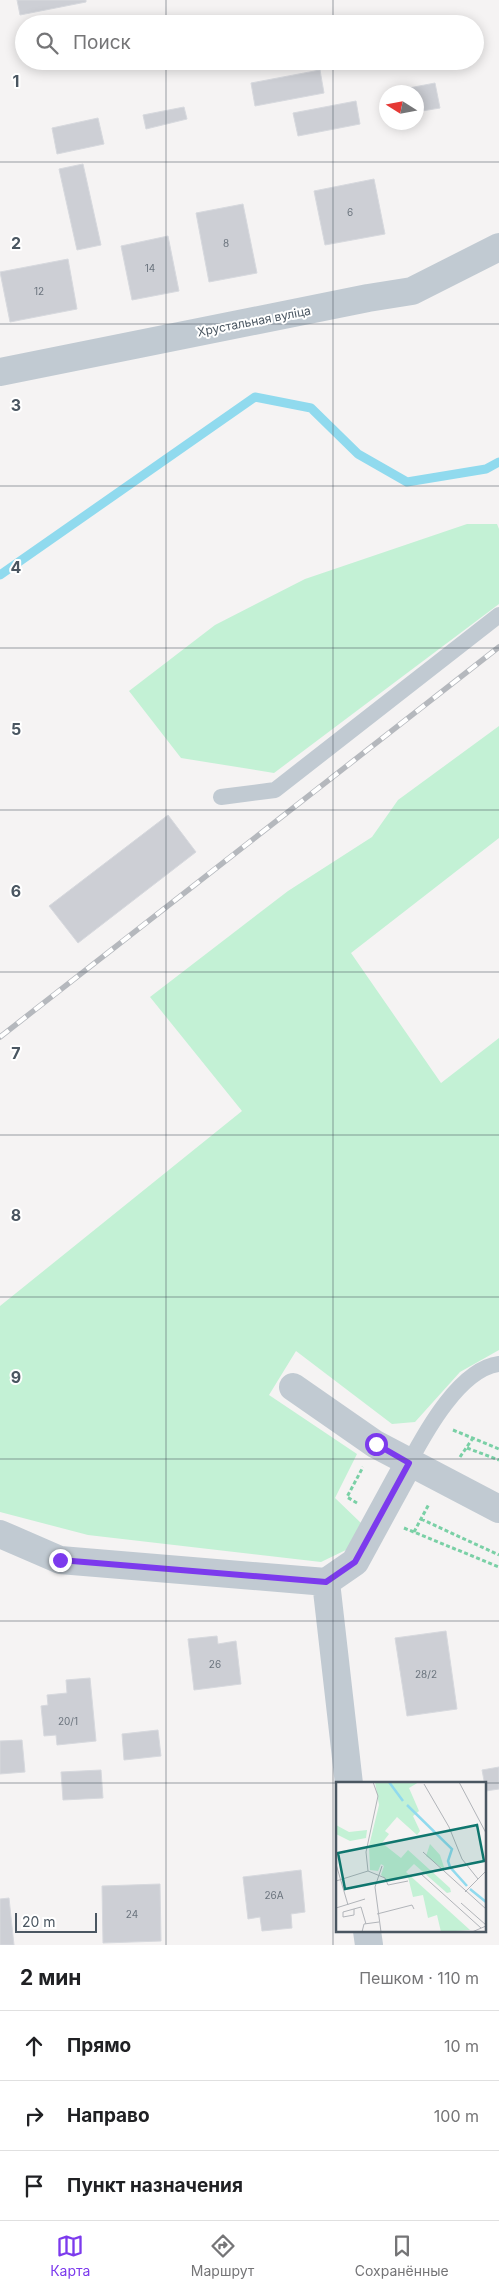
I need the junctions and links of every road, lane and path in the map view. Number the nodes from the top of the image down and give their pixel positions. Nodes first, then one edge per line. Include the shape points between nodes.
1 (499, 246) edge
2 (0, 372) edge
3 (499, 615) edge
4 (221, 797) dead end
5 (499, 1364) edge
6 (293, 1387) dead end
7 (449, 1428) dead end
8 (467, 1448) dead end
9 (498, 1448) edge
10 (499, 1460) edge
11 (409, 1463) junction
12 (499, 1509) edge
13 (421, 1519) dead end
14 (0, 1534) edge
15 (499, 1555) edge
16 (326, 1582) junction
17 (350, 1782) edge
18 (367, 1932) edge
19 (369, 1945) edge

1 - 2 street, Хрустальная вуліца via 412,291
3 - 4 lane via 274,790
5 - 11 lane via 490,1365 465,1380 425,1432
6 - 11 street
7 - 9 path
8 - 10 path
11 - 12 street
11 - 16 street via 355,1562
13 - 15 path
14 - 16 street via 60,1560
16 - 17 street
18 - 19 street

